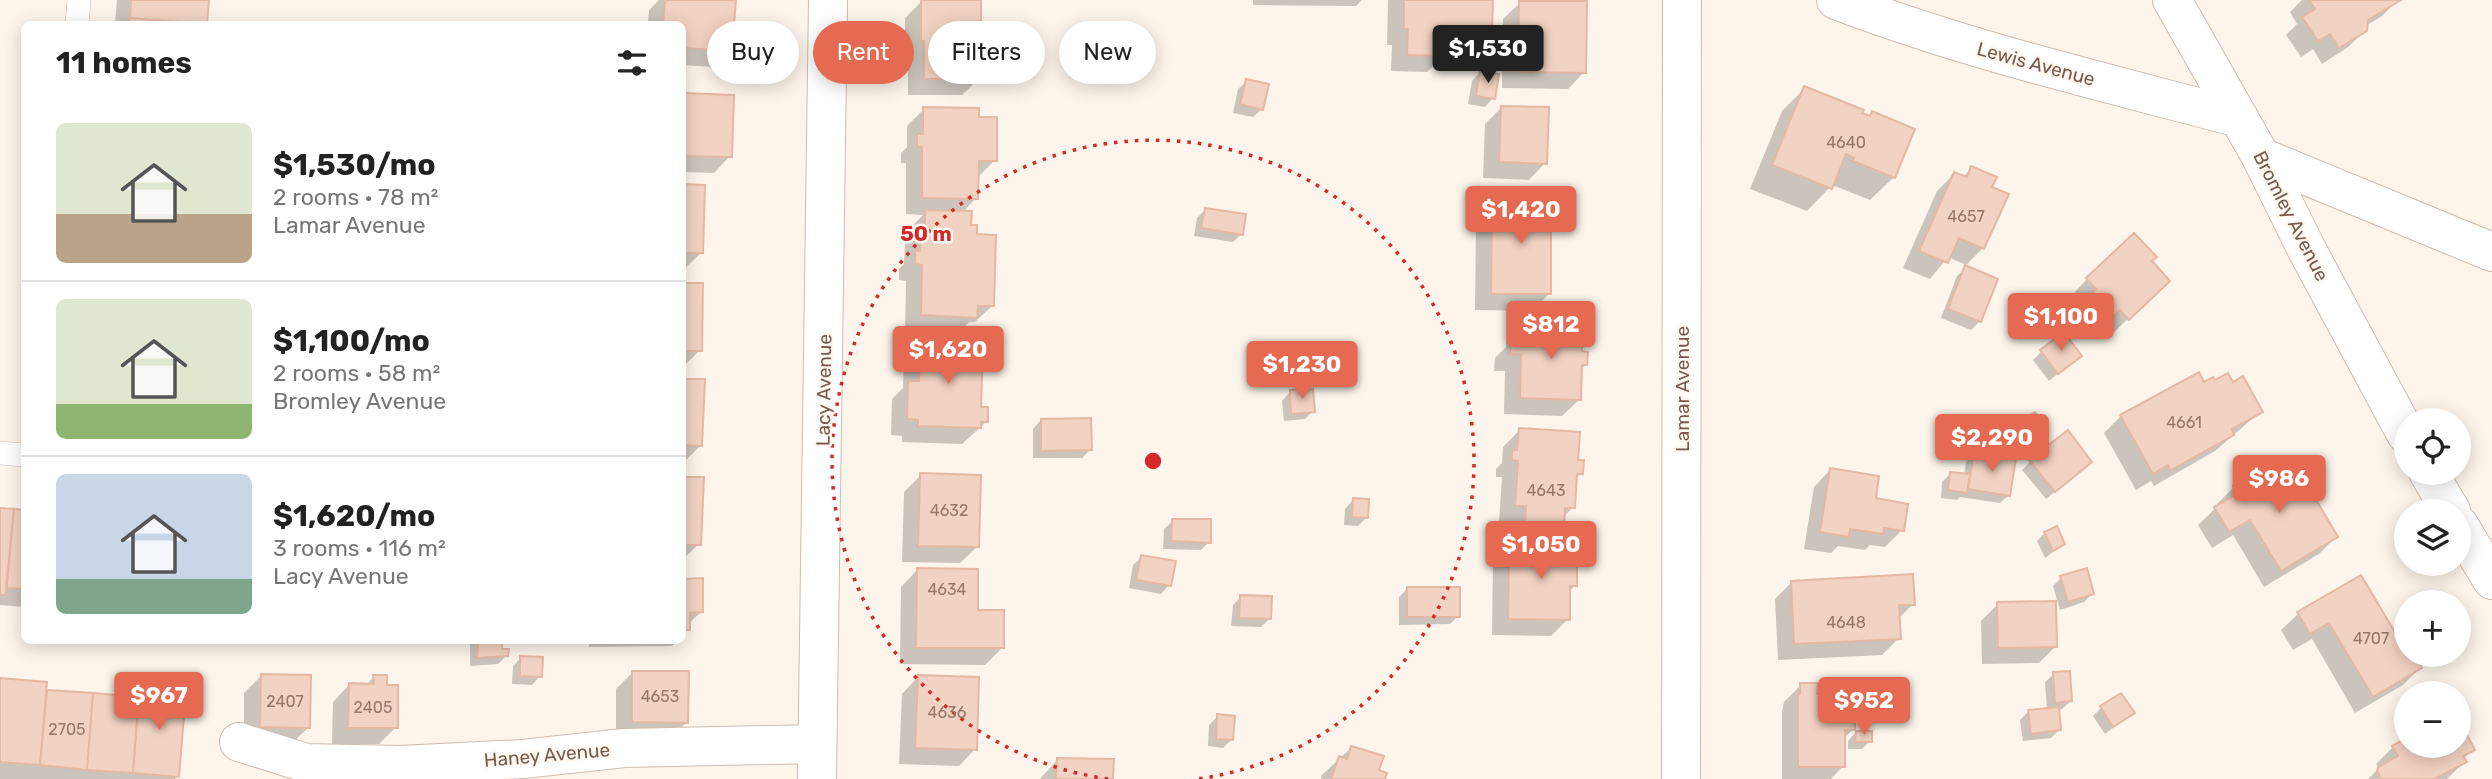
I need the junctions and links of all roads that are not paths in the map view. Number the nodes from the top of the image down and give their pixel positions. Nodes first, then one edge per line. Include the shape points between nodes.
1 (79, 0) edge
2 (828, 0) edge
3 (1682, 0) edge
4 (1836, 0) edge
5 (2172, 0) edge
6 (77, 21) edge
7 (2239, 118) junction
8 (2261, 157) junction
9 (2492, 252) edge
10 (2394, 412) edge
11 (0, 453) edge
12 (21, 455) edge
13 (2471, 545) edge
14 (2492, 580) edge
15 (239, 742) dead end
16 (817, 762) edge
17 (1681, 779) edge

1 - 6 lane
2 - 16 street, Lacy Avenue
3 - 17 street, Lamar Avenue
4 - 7 street, Lewis Avenue via 1992,52
5 - 7 street, Bromley Avenue
7 - 8 street, Bromley Avenue
8 - 9 street
8 - 10 street, Bromley Avenue
11 - 12 lane
13 - 14 street
15 - 16 street, Haney Avenue via 306,763 400,765 624,748

